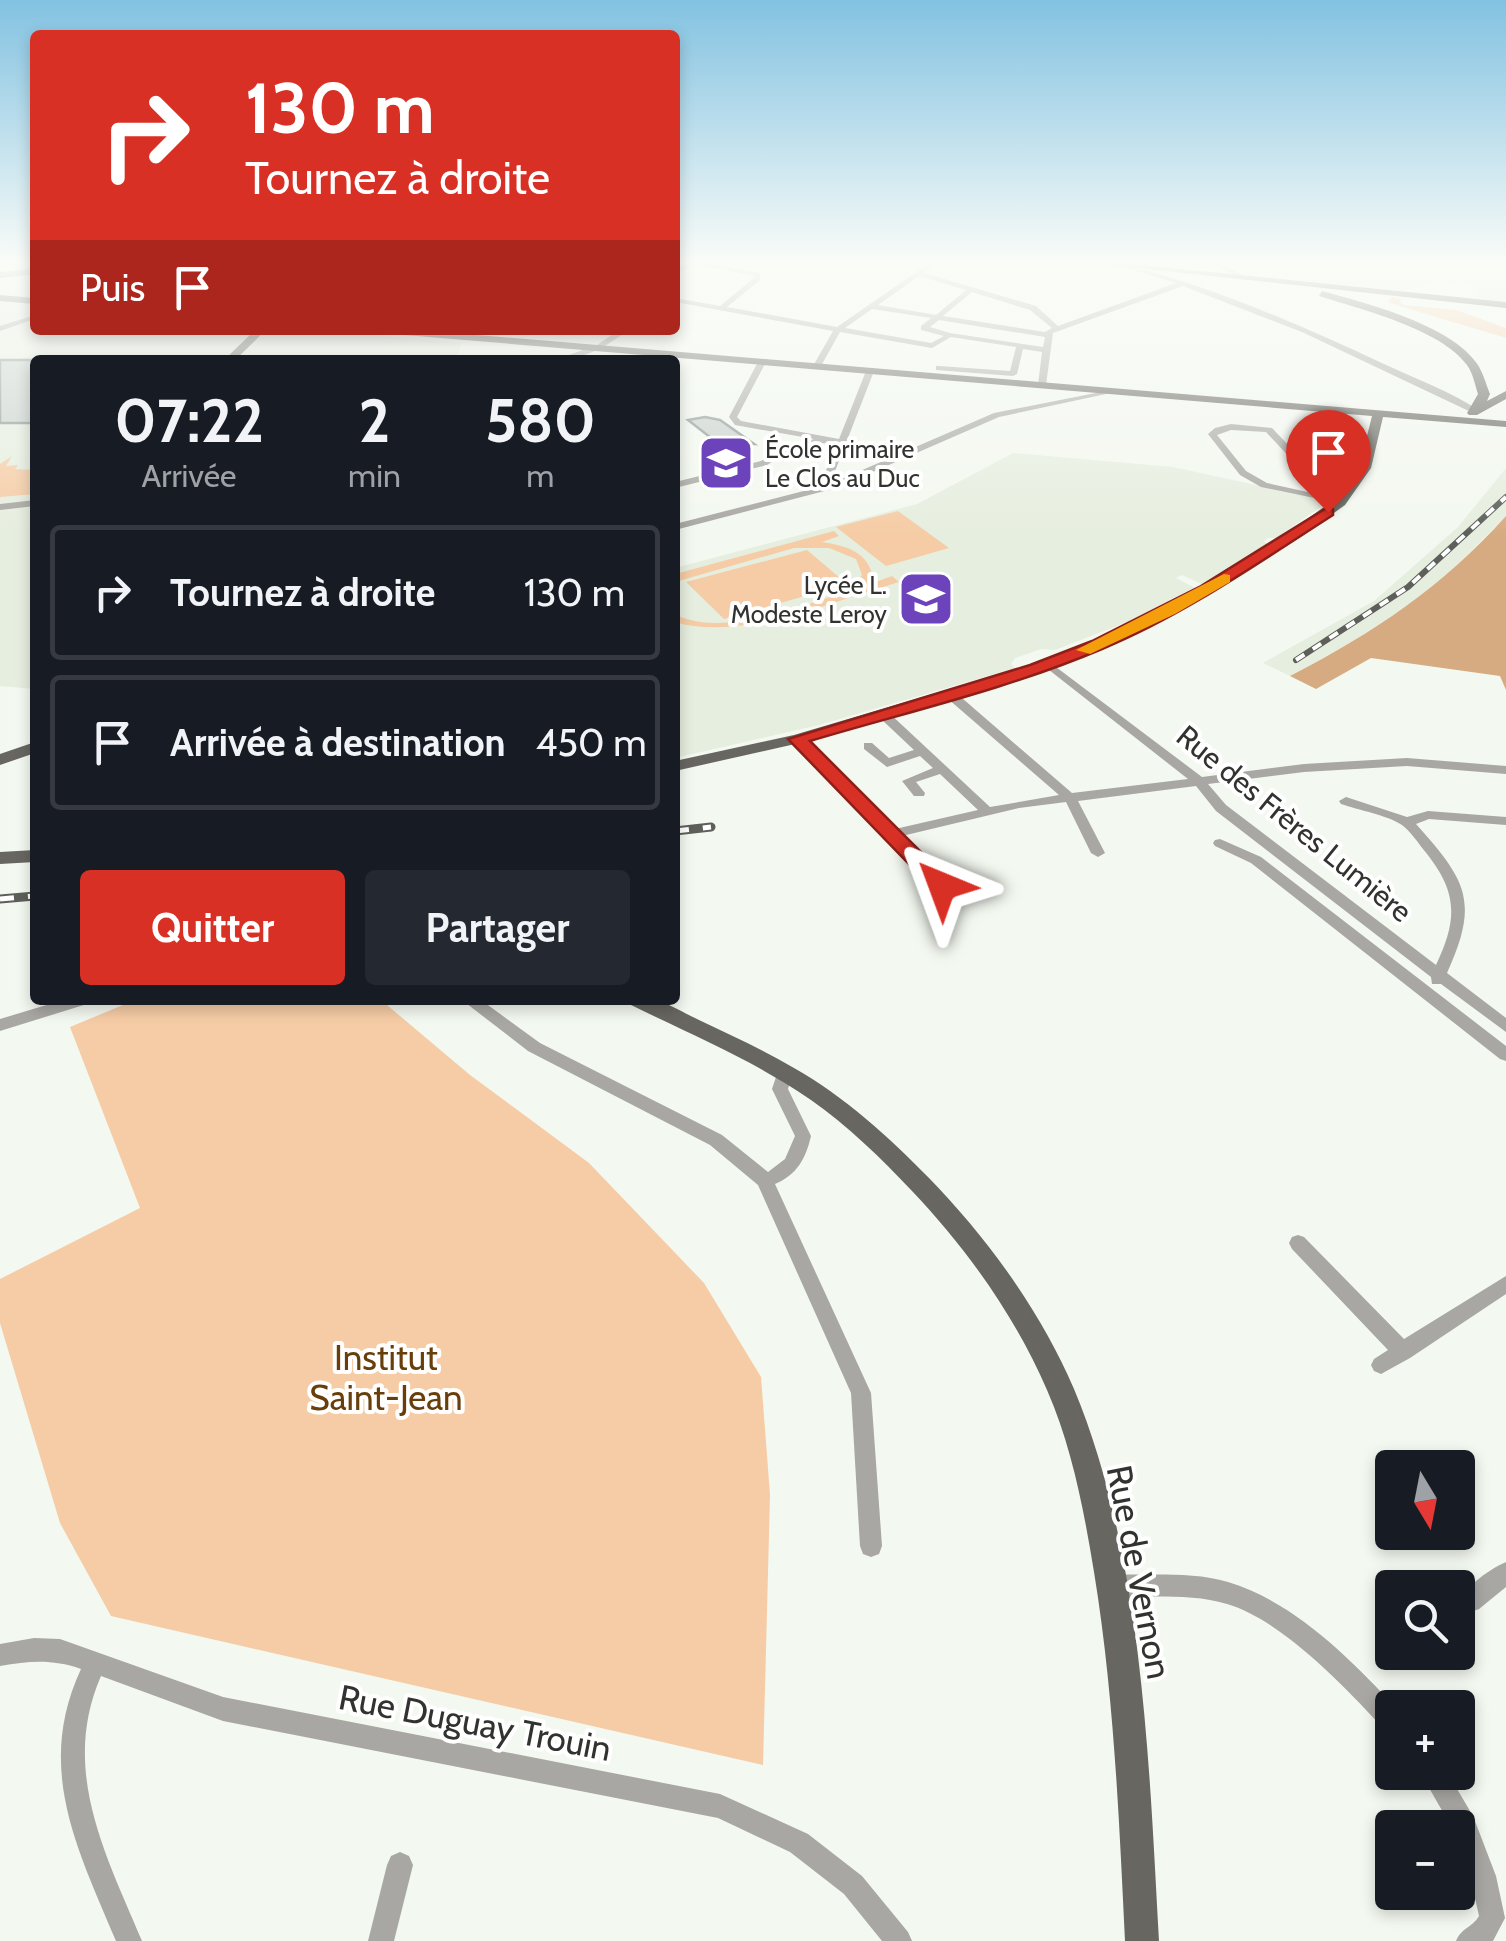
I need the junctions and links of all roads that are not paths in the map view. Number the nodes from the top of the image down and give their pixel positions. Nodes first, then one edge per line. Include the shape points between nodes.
1 (823, 355) edge
2 (1018, 355) edge
3 (1047, 355) edge
4 (1354, 355) edge
5 (1461, 355) edge
6 (680, 356) edge
7 (762, 362) junction
8 (817, 366) junction
9 (939, 368) dead end
10 (870, 371) junction
11 (1042, 385) junction
12 (1094, 394) junction
13 (1506, 394) edge
14 (1476, 411) junction
15 (1378, 413) junction
16 (1448, 419) junction
17 (1502, 423) edge
18 (780, 432) junction
19 (826, 440) junction
20 (842, 442) junction
21 (796, 446) junction
22 (680, 485) edge
23 (823, 489) junction
24 (1333, 500) junction
25 (30, 504) edge
26 (0, 507) edge
27 (680, 526) edge
28 (1048, 664) junction
29 (951, 694) junction
30 (884, 715) junction
31 (798, 739) junction
32 (868, 746) dead end
33 (30, 748) edge
34 (922, 751) junction
35 (0, 760) edge
36 (680, 765) edge
37 (941, 769) junction
38 (1506, 770) edge
39 (1199, 781) junction
40 (919, 792) dead end
41 (1070, 798) junction
42 (1346, 801) dead end
43 (987, 811) junction
44 (1506, 820) edge
45 (1407, 822) junction
46 (892, 834) junction
47 (1220, 843) dead end
48 (1098, 853) dead end
49 (30, 856) edge
50 (0, 858) edge
51 (942, 886) dead end
52 (1440, 976) junction
53 (1430, 994) junction
54 (63, 1005) edge
55 (477, 1005) edge
56 (648, 1005) edge
57 (3, 1021) edge
58 (1506, 1026) edge
59 (1506, 1055) edge
60 (785, 1072) junction
61 (765, 1180) junction
62 (1298, 1243) dead end
63 (1506, 1284) edge
64 (1403, 1352) junction
65 (1381, 1365) dead end
66 (871, 1546) dead end
67 (1506, 1573) edge
68 (1111, 1586) junction
69 (1475, 1598) edge
70 (0, 1655) edge
71 (95, 1664) junction
72 (1375, 1703) edge
73 (1445, 1790) edge
74 (400, 1865) dead end
75 (129, 1941) edge
76 (380, 1941) edge
77 (900, 1941) edge
78 (1142, 1941) edge
79 (1469, 1941) edge

1 - 8 street
2 - 9 street via 1013,374
3 - 11 street
4 - 14 street
5 - 14 main road via 1484,394
6 - 7 main road
7 - 8 main road
7 - 18 street via 734,416 738,424
8 - 10 main road
10 - 11 main road
10 - 20 street
11 - 12 main road
12 - 15 main road
12 - 23 street via 997,416
13 - 14 main road
14 - 16 main road
14 - 17 main road
15 - 16 main road
15 - 24 main road via 1366,468
16 - 17 main road
18 - 19 street
18 - 21 street
19 - 20 street
19 - 21 street
20 - 23 street
21 - 22 street via 764,464
23 - 27 street
24 - 24 street via 1264,485 1243,472 1212,434 1233,427 1269,430
24 - 28 main road via 1297,533 1169,611
25 - 26 street
28 - 29 main road
28 - 39 street, Rue des Frères Lumière
29 - 30 main road
29 - 41 street
30 - 31 main road
30 - 34 street
31 - 36 main road
31 - 46 street
32 - 34 street via 887,763
33 - 35 main road
34 - 37 street
37 - 40 street via 908,781
37 - 43 street
38 - 39 street via 1362,762
39 - 41 street
39 - 52 street, Rue des Frères Lumière via 1221,808
41 - 43 street
41 - 48 street
42 - 45 street
43 - 46 street
44 - 45 street via 1428,815
45 - 52 street via 1445,864 1462,906
46 - 51 street
47 - 53 street via 1256,860
49 - 50 main road
52 - 53 street
52 - 58 street, Rue des Frères Lumière
53 - 59 street
54 - 57 street
55 - 61 street via 534,1047 716,1140
56 - 60 main road, Rue de Vernon
60 - 61 street via 780,1089 804,1136 782,1175
60 - 68 main road, Rue de Vernon via 879,1142 1002,1282 1052,1372 1094,1490
61 - 66 street via 861,1393
62 - 64 street
63 - 64 street
64 - 65 street
67 - 69 street
68 - 72 street via 1226,1592 1263,1609
68 - 78 main road, Rue de Vernon via 1132,1726
70 - 71 street, Rue Duguay Trouin via 60,1650
71 - 75 street via 76,1708 71,1763 86,1833
71 - 77 street, Rue Duguay Trouin via 223,1709 720,1806 800,1843 853,1884
73 - 79 street via 1480,1856 1492,1918
74 - 76 street

